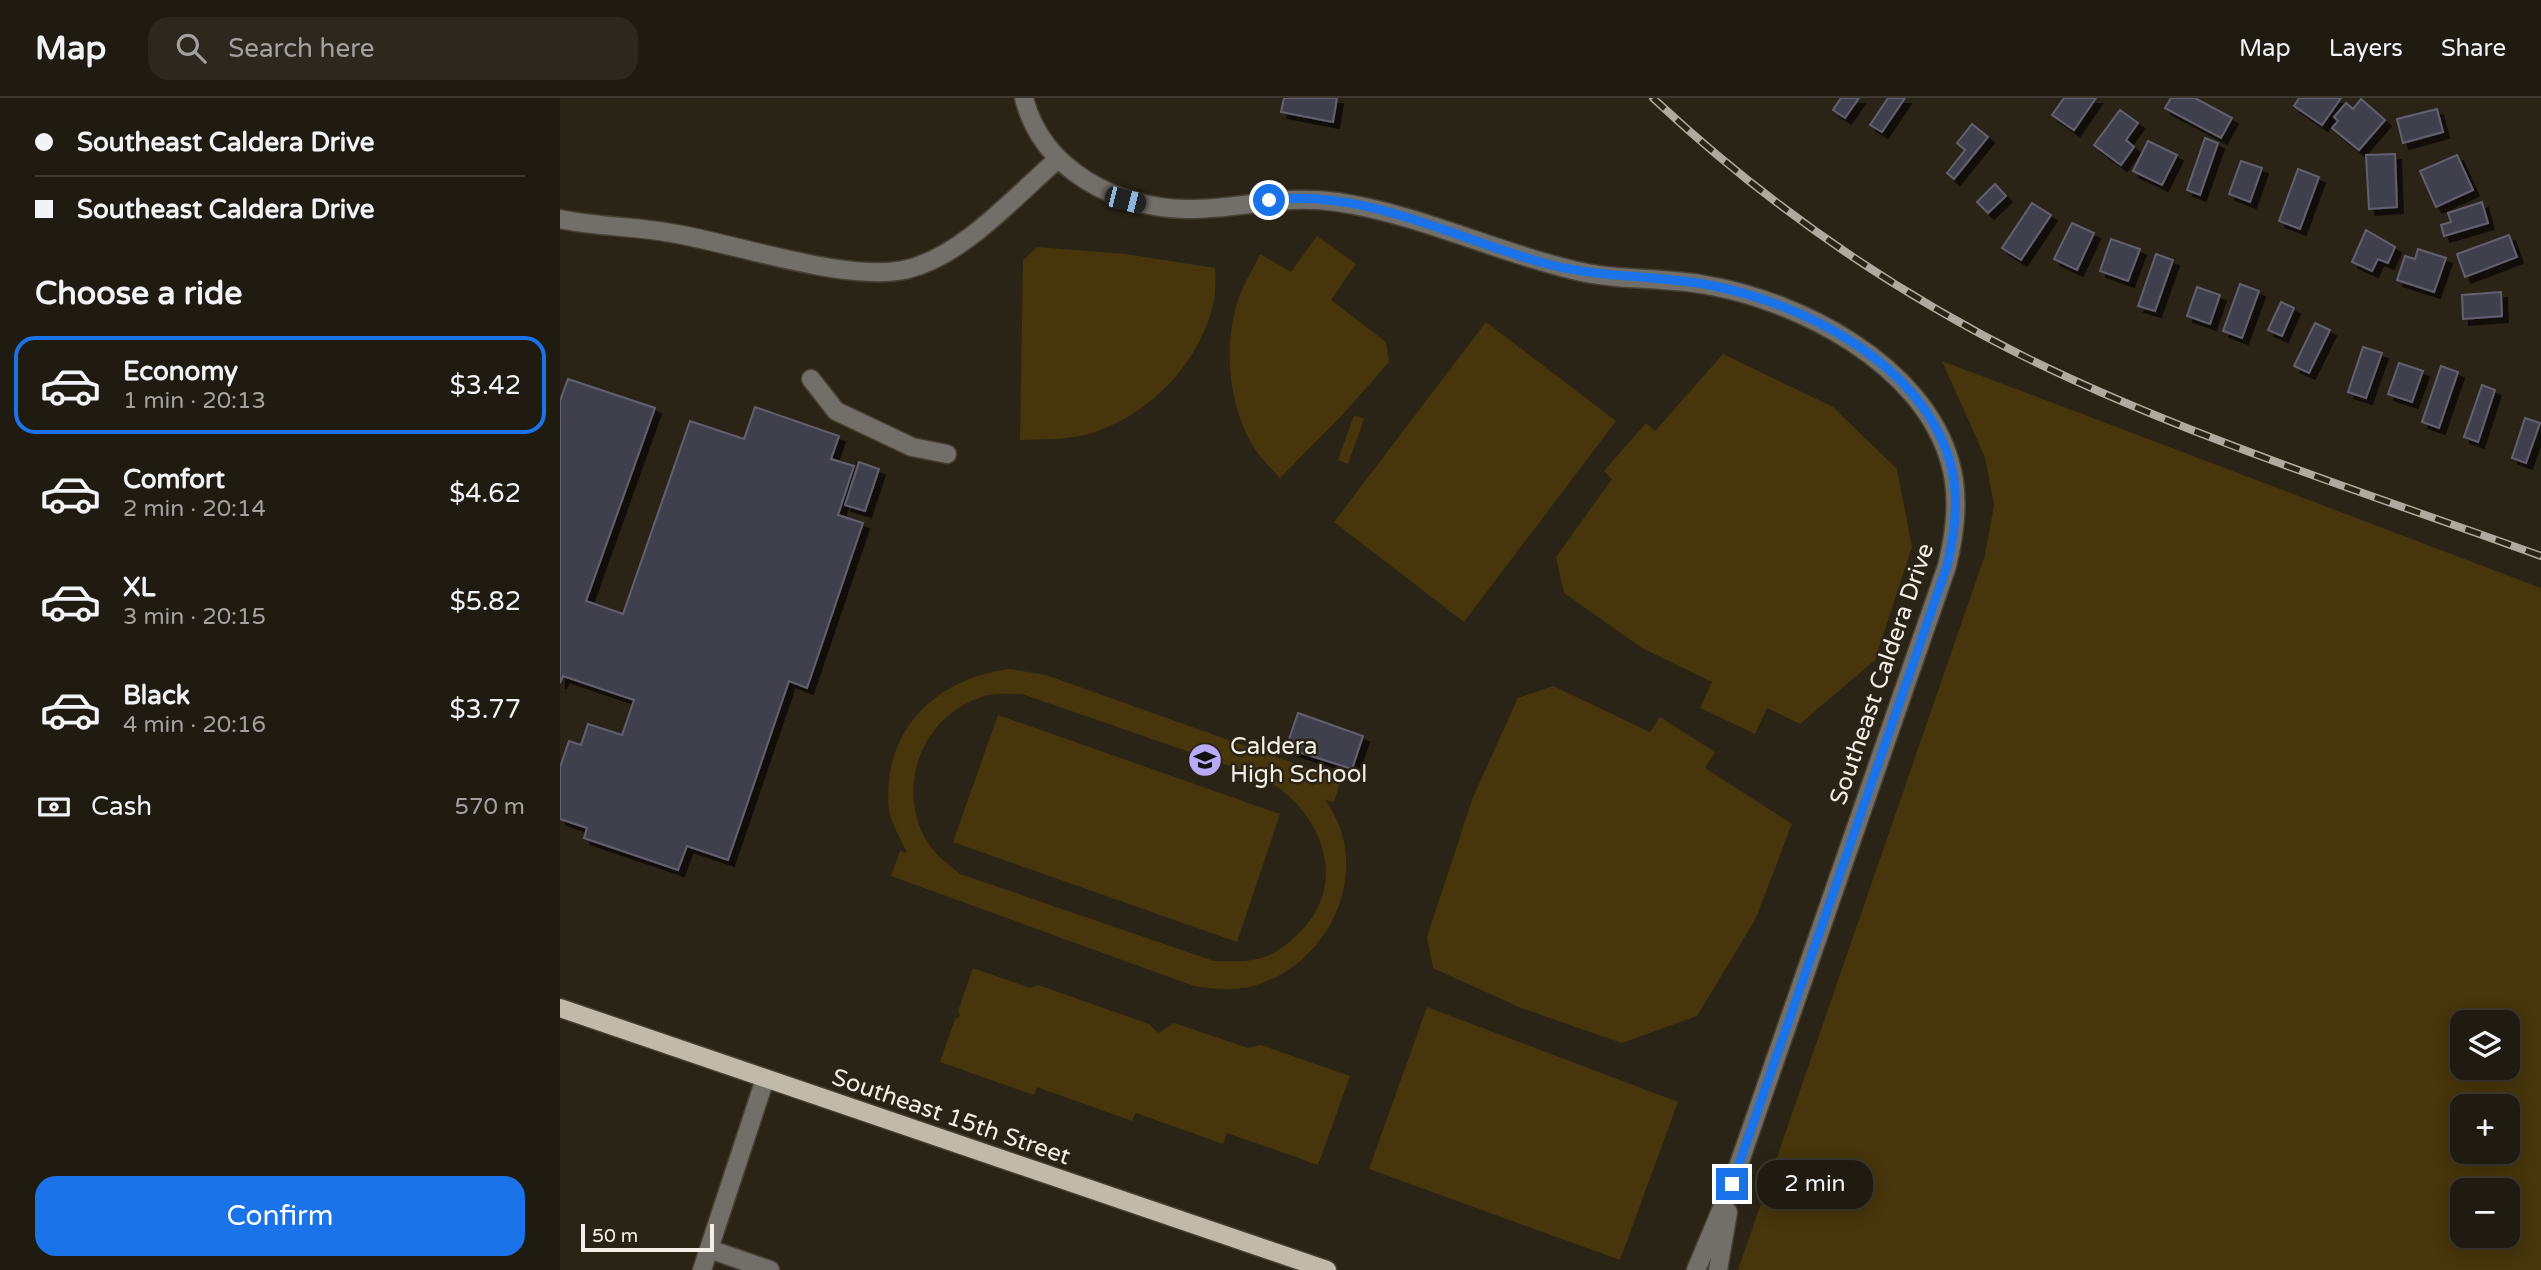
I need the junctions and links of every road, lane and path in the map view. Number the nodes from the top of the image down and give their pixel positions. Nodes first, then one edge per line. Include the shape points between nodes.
1 (1024, 98) edge
2 (1058, 159) junction
3 (560, 219) edge
4 (811, 379) dead end
5 (947, 454) dead end
6 (560, 1008) edge
7 (765, 1079) junction
8 (1732, 1184) junction
9 (709, 1249) junction
10 (702, 1270) edge
11 (770, 1270) edge
12 (1327, 1270) edge
13 (1696, 1270) edge
14 (1718, 1270) edge

1 - 2 street, Southeast Caldera Drive
2 - 3 street via 959,242 909,269 880,273 673,233
2 - 8 street, Southeast Caldera Drive via 1100,189 1151,206 1187,209 1284,198 1336,202 1400,216 1578,271 1696,283 1764,298 1848,339 1902,384 1928,415 1951,465 1955,531 1947,566
4 - 5 street via 836,411 912,447
6 - 7 main road, Southeast 15th Street
7 - 9 street
7 - 12 main road, Southeast 15th Street
8 - 13 street, Southeast Caldera Drive
8 - 14 street, Southeast Caldera Drive
9 - 10 street
9 - 11 street

